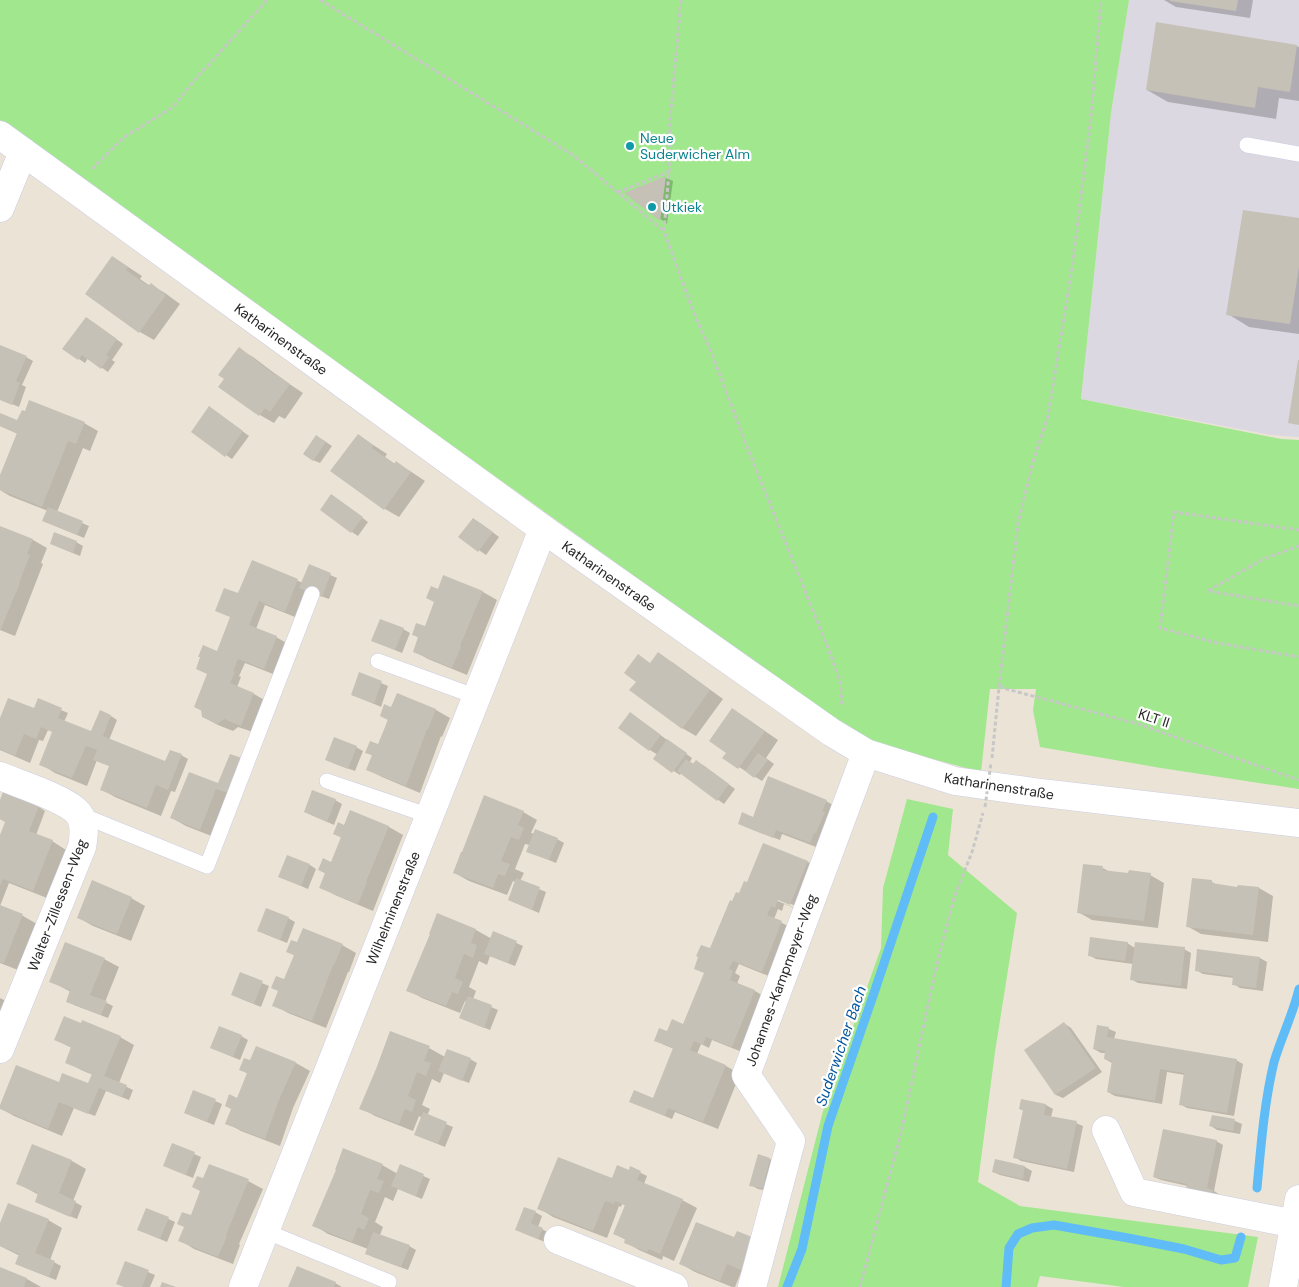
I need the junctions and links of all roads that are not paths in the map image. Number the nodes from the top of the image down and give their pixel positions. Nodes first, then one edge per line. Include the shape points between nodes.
1 (0, 135) edge
2 (1247, 144) dead end
3 (23, 152) junction
4 (1299, 154) edge
5 (0, 208) edge
6 (543, 530) junction
7 (312, 594) dead end
8 (378, 661) dead end
9 (477, 697) junction
10 (866, 753) junction
11 (0, 776) edge
12 (327, 781) dead end
13 (79, 814) junction
14 (430, 816) junction
15 (1299, 823) edge
16 (0, 1049) edge
17 (1106, 1130) dead end
18 (1297, 1211) edge
19 (265, 1231) junction
20 (558, 1240) dead end
21 (389, 1282) dead end
22 (243, 1287) edge
23 (674, 1287) edge
24 (752, 1287) edge
25 (1283, 1287) edge

1 - 3 street, Katharinenstraße
2 - 4 lane
3 - 5 street
3 - 6 street, Katharinenstraße
6 - 9 street, Wilhelminenstraße
6 - 10 street, Katharinenstraße via 830,732
7 - 13 lane via 207,866
8 - 9 lane
9 - 14 street, Wilhelminenstraße
10 - 15 street, Katharinenstraße via 956,781
10 - 24 street, Johannes-Kampmeyer-Weg via 746,1075 791,1140
11 - 13 street via 67,803
12 - 14 lane
13 - 16 street, Walter-Zillessen-Weg via 85,831 82,847
14 - 19 street, Wilhelminenstraße
17 - 18 street via 1134,1192
18 - 25 street
19 - 21 lane
19 - 22 street, Wilhelminenstraße
20 - 23 street

